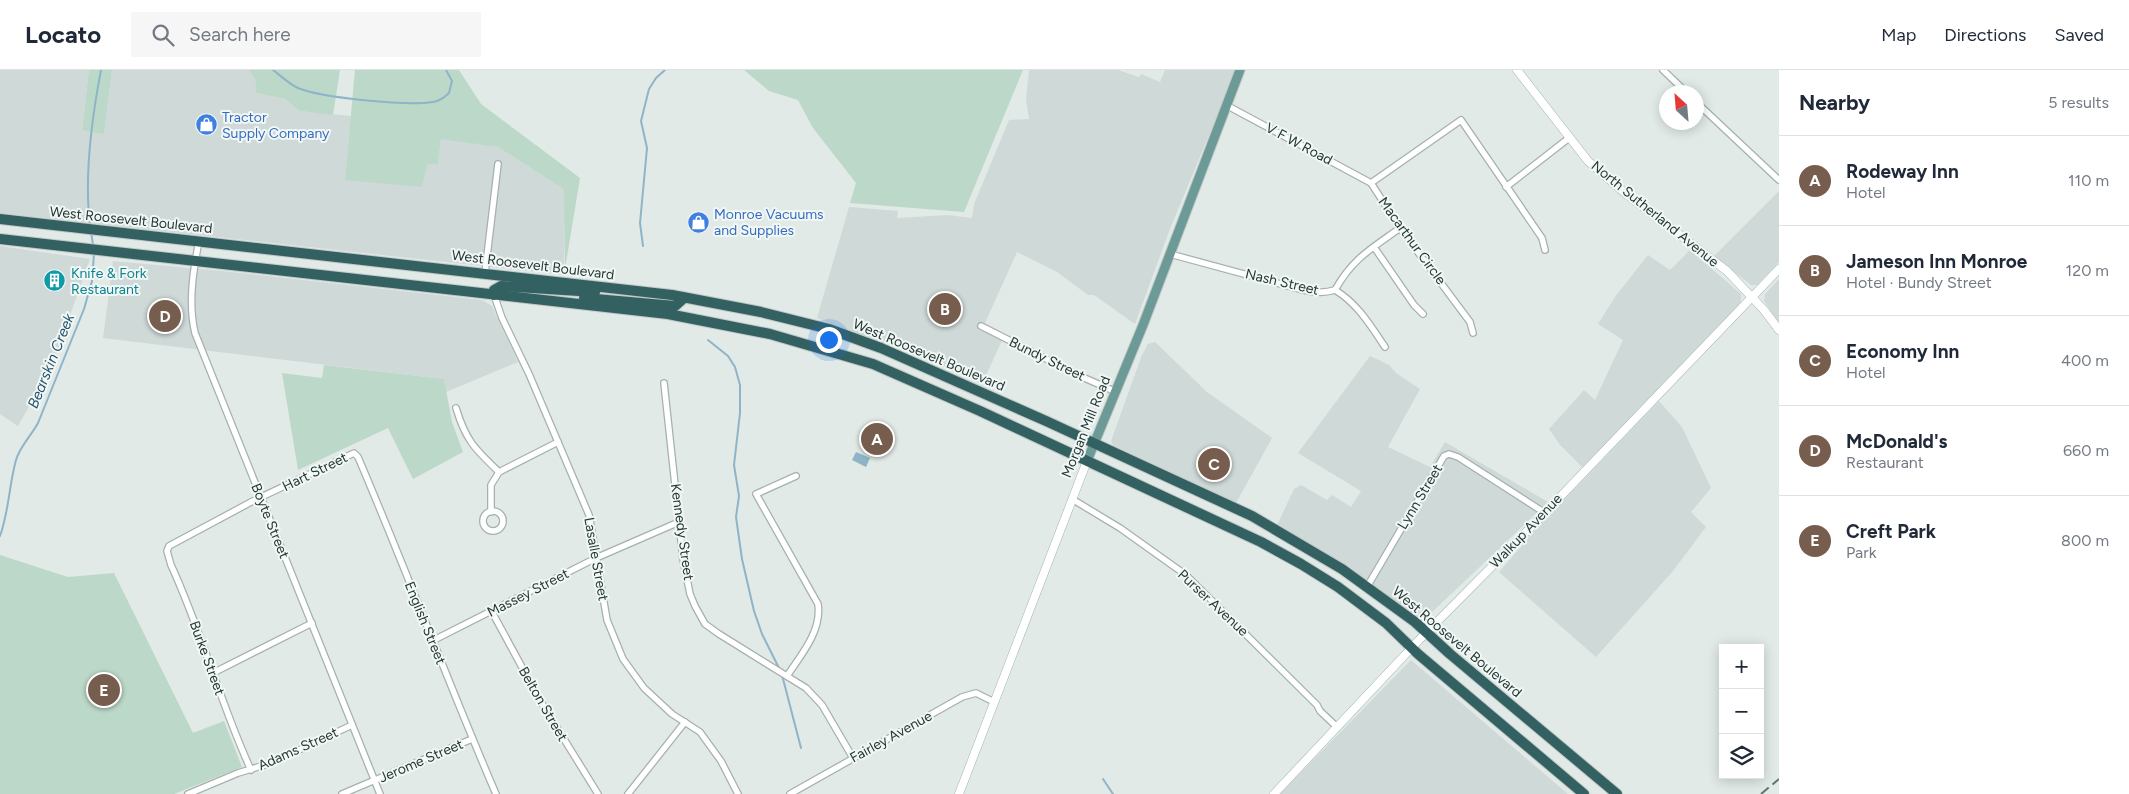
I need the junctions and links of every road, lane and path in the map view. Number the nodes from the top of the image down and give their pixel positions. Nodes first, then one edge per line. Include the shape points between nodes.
1 (1240, 70) edge
2 (1517, 70) edge
3 (1662, 70) edge
4 (1678, 85) edge
5 (1226, 105) junction
6 (1704, 110) edge
7 (1569, 138) junction
8 (498, 164) dead end
9 (1779, 180) edge
10 (1371, 183) junction
11 (1506, 187) junction
12 (0, 219) edge
13 (1400, 228) junction
14 (0, 239) edge
15 (199, 242) junction
16 (1374, 247) junction
17 (1545, 250) dead end
18 (1170, 254) junction
19 (196, 262) junction
20 (1779, 269) edge
21 (484, 273) junction
22 (626, 290) junction
23 (1335, 290) junction
24 (494, 295) junction
25 (684, 298) junction
26 (1753, 298) junction
27 (551, 301) junction
28 (1422, 314) dead end
29 (981, 326) dead end
30 (1779, 330) edge
31 (1473, 333) dead end
32 (1384, 347) dead end
33 (664, 383) dead end
34 (1114, 391) junction
35 (456, 408) dead end
36 (558, 442) junction
37 (1094, 443) junction
38 (354, 453) joint
39 (1087, 461) junction
40 (499, 472) junction
41 (796, 476) dead end
42 (261, 498) junction
43 (1072, 499) junction
44 (491, 512) dead end
45 (1545, 513) junction
46 (679, 522) junction
47 (169, 546) joint
48 (596, 558) junction
49 (1367, 587) junction
50 (492, 612) junction
51 (312, 623) junction
52 (1426, 632) junction
53 (432, 641) junction
54 (1412, 648) junction
55 (213, 673) junction
56 (787, 676) junction
57 (994, 702) junction
58 (685, 722) junction
59 (352, 725) junction
60 (1337, 727) junction
61 (472, 739) junction
62 (853, 758) junction
63 (251, 770) junction
64 (374, 780) junction
65 (802, 788) junction
66 (188, 794) edge
67 (342, 794) edge
68 (380, 794) edge
69 (496, 794) edge
70 (598, 794) edge
71 (628, 794) edge
72 (738, 794) edge
73 (790, 794) edge
74 (806, 794) edge
75 (959, 794) edge
76 (1274, 794) edge
77 (1584, 794) edge
78 (1617, 794) edge

1 - 5 main road, Morgan Mill Road
2 - 7 street, North Sutherland Avenue
3 - 4 street
5 - 10 street, V F W Road
5 - 18 main road, Morgan Mill Road
6 - 9 street
7 - 11 street
7 - 26 street, North Sutherland Avenue via 1600,173 1722,268
8 - 21 street
10 - 11 street, Macarthur Circle via 1461,120
10 - 13 street, Macarthur Circle
11 - 17 street, Macarthur Circle via 1542,238
12 - 15 highway, West Roosevelt Boulevard
13 - 16 street, Nash Street
13 - 31 street, Macarthur Circle via 1470,322
14 - 19 highway
15 - 19 street, Boyte Street
15 - 21 highway, West Roosevelt Boulevard
16 - 23 street, Nash Street via 1346,271
16 - 28 street
18 - 23 street, Nash Street via 1316,293
18 - 34 main road, Morgan Mill Road
19 - 24 highway
19 - 42 street, Boyte Street via 192,296 194,328
20 - 26 street, Walkup Avenue
21 - 22 highway, West Roosevelt Boulevard
22 - 24 highway via 565,292 501,286 494,290
22 - 25 highway, West Roosevelt Boulevard
23 - 32 street via 1368,321
24 - 27 highway
24 - 36 street, Lasalle Street
25 - 27 highway via 675,306 596,298
25 - 37 highway, West Roosevelt Boulevard via 829,329 911,360
26 - 30 street, North Sutherland Avenue
26 - 45 street, Walkup Avenue
27 - 39 highway via 668,314 807,344 872,364
29 - 34 street, Bundy Street
33 - 46 street, Kennedy Street
34 - 37 main road, Morgan Mill Road
35 - 40 street via 473,447
36 - 40 street
36 - 48 street, Lasalle Street via 589,514
37 - 39 main road, Morgan Mill Road
37 - 49 highway, West Roosevelt Boulevard via 1252,516
38 - 42 street, Hart Street
38 - 53 street, English Street via 381,510
39 - 43 street, Morgan Mill Road
39 - 54 highway via 1301,564 1338,587
40 - 44 street via 491,485
41 - 56 street via 756,494 812,592 820,614 815,630
42 - 47 street, Hart Street
42 - 51 street, Boyte Street
43 - 57 street, Morgan Mill Road
43 - 60 street, Purser Avenue via 1186,575
45 - 49 street, Lynn Street via 1458,457 1444,456
45 - 52 street, Walkup Avenue
46 - 48 street, Massey Street
46 - 56 street, Kennedy Street via 690,594 705,624
47 - 55 street, Burke Street via 167,551 171,565
48 - 50 street, Massey Street
48 - 58 street, Lasalle Street via 607,620 623,659 644,688
49 - 52 highway, West Roosevelt Boulevard
50 - 53 street, Massey Street
50 - 70 street, Belton Street
51 - 55 street
51 - 59 street, Boyte Street
52 - 54 street, Walkup Avenue
52 - 78 highway, West Roosevelt Boulevard
53 - 61 street, English Street
54 - 60 street, Walkup Avenue
54 - 77 highway
55 - 63 street, Burke Street
56 - 62 street, Kennedy Street via 818,700
57 - 62 street, Fairley Avenue via 982,695 969,694
57 - 75 street, Morgan Mill Road
58 - 71 street
58 - 72 street, Lasalle Street via 700,732 709,744
59 - 63 street, Adams Street
59 - 64 street, Boyte Street
60 - 76 street, Walkup Avenue
61 - 64 street, Jerome Street
61 - 69 street, English Street
62 - 65 street, Fairley Avenue
63 - 66 street, Adams Street
64 - 67 street, Jerome Street
64 - 68 street, Boyte Street
65 - 73 street, Fairley Avenue
65 - 74 street

